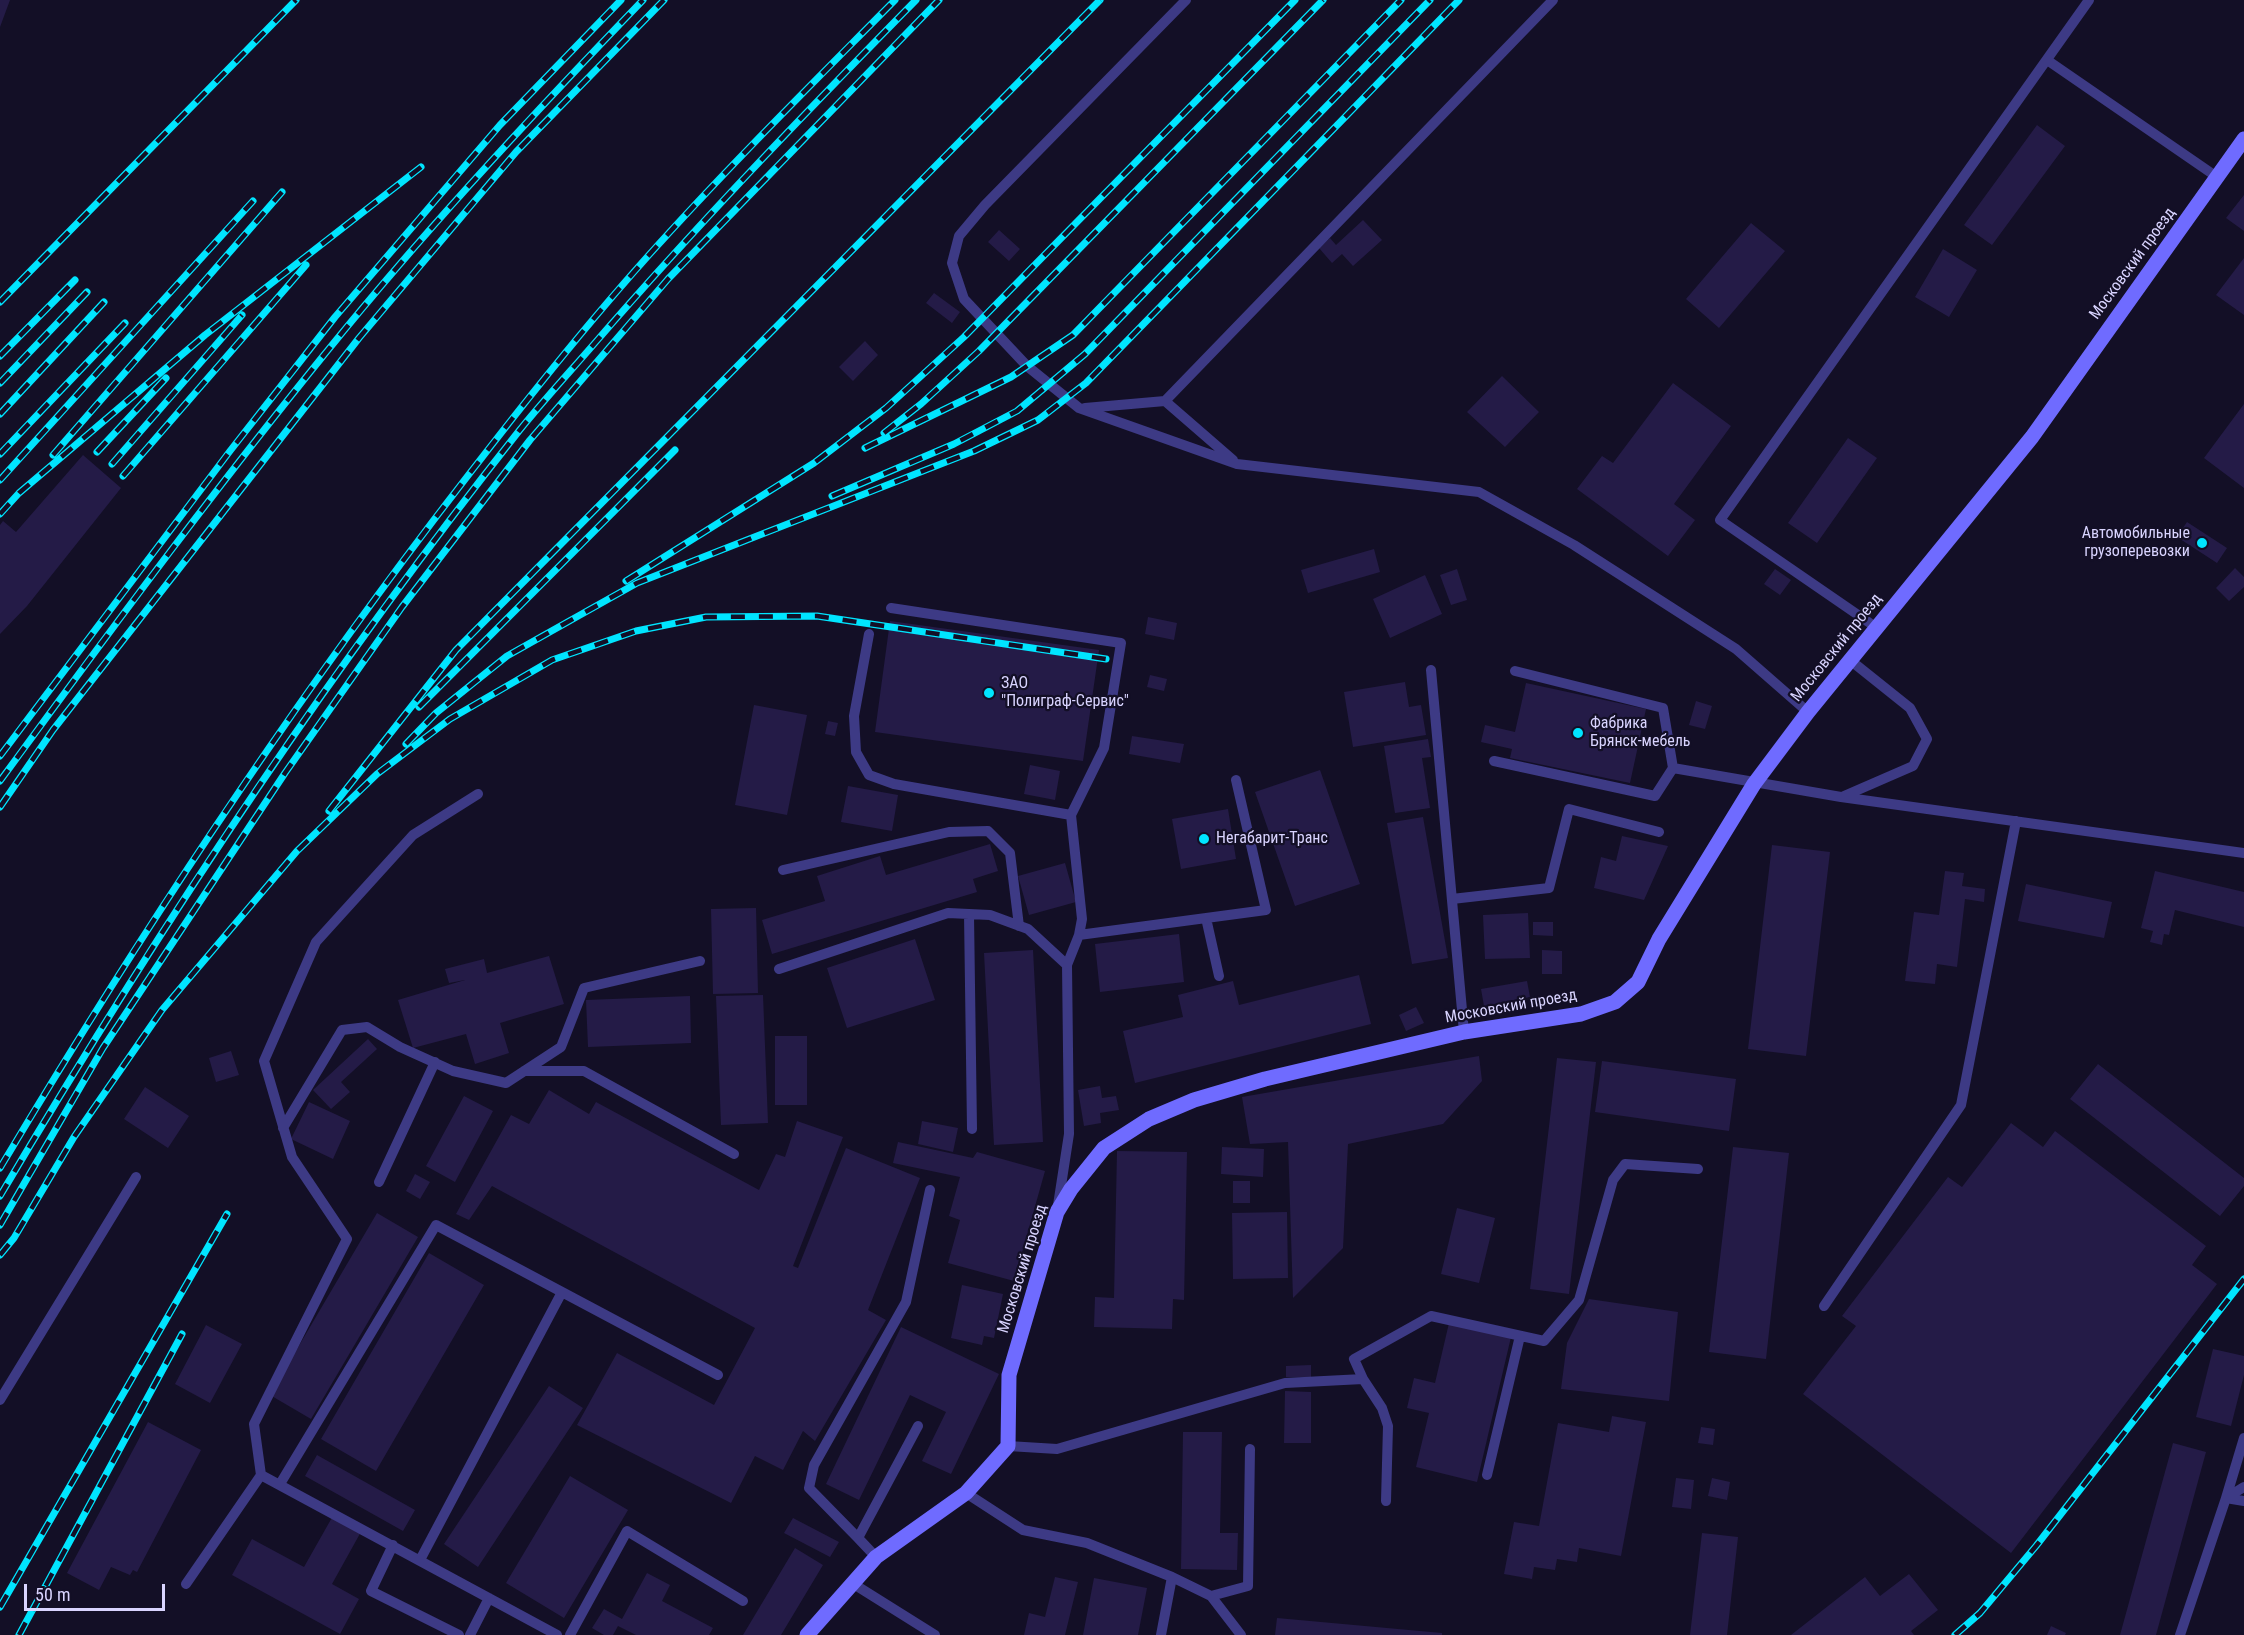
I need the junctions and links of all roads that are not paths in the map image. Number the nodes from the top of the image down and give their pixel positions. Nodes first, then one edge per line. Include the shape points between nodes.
1 (1186, 0) edge
2 (1553, 0) edge
3 (2089, 0) edge
4 (2047, 60) junction
5 (2244, 139) edge
6 (2217, 177) junction
7 (1165, 401) junction
8 (1079, 408) junction
9 (1236, 464) junction
10 (891, 608) dead end
11 (1877, 627) junction
12 (869, 634) dead end
13 (1850, 660) junction
14 (1431, 670) dead end
15 (1515, 671) dead end
16 (1808, 712) junction
17 (1494, 761) dead end
18 (1673, 768) junction
19 (1236, 780) dead end
20 (1754, 784) junction
21 (478, 794) dead end
22 (1841, 797) junction
23 (1071, 815) junction
24 (2016, 821) junction
25 (1659, 832) dead end
26 (2244, 853) edge
27 (783, 870) dead end
28 (1452, 899) junction
29 (969, 914) junction
30 (1206, 918) junction
31 (1019, 926) junction
32 (1079, 935) junction
33 (700, 961) dead end
34 (1067, 965) junction
35 (779, 969) dead end
36 (1219, 976) dead end
37 (1464, 1032) junction
38 (435, 1062) junction
39 (524, 1071) junction
40 (284, 1128) junction
41 (972, 1129) dead end
42 (734, 1154) dead end
43 (1698, 1169) dead end
44 (136, 1177) dead end
45 (379, 1182) dead end
46 (930, 1190) dead end
47 (1057, 1212) junction
48 (562, 1292) junction
49 (1824, 1306) dead end
50 (1520, 1336) junction
51 (718, 1375) dead end
52 (1363, 1379) junction
53 (0, 1400) edge
54 (918, 1426) dead end
55 (2244, 1438) edge
56 (1008, 1446) junction
57 (1250, 1449) dead end
58 (1487, 1474) dead end
59 (261, 1475) junction
60 (280, 1484) junction
61 (2244, 1487) edge
62 (966, 1493) junction
63 (2226, 1498) junction
64 (1386, 1501) dead end
65 (2244, 1502) edge
66 (858, 1538) junction
67 (393, 1545) junction
68 (876, 1557) junction
69 (420, 1560) junction
70 (1172, 1577) junction
71 (852, 1583) junction
72 (186, 1584) dead end
73 (1210, 1596) junction
74 (489, 1598) junction
75 (743, 1601) dead end
76 (459, 1635) edge
77 (470, 1635) edge
78 (557, 1635) edge
79 (570, 1635) edge
80 (807, 1635) edge
81 (935, 1635) edge
82 (1161, 1635) edge
83 (1241, 1635) edge
84 (2180, 1635) edge

1 - 8 lane via 986,205 956,244 952,263 963,299 1027,366
2 - 7 lane
3 - 4 lane
4 - 6 lane
4 - 11 lane via 1720,520
5 - 6 street, Московский проезд
6 - 11 street, Московский проезд via 2032,437
7 - 8 lane
7 - 9 lane
8 - 9 lane
9 - 16 lane via 1479,492 1574,545 1736,649
10 - 23 lane via 1121,643 1104,748
11 - 13 street, Московский проезд
12 - 23 lane via 854,716 856,752 869,775 894,784
13 - 16 street, Московский проезд
13 - 22 lane via 1910,708 1927,739 1912,765
14 - 28 lane
15 - 18 lane via 1663,708
16 - 20 street, Московский проезд
17 - 18 lane via 1655,796
18 - 20 lane
19 - 30 lane via 1266,910
20 - 22 lane
20 - 37 street, Московский проезд via 1659,939 1638,982 1615,1002 1581,1014
21 - 40 lane via 413,835 316,942 264,1061
22 - 24 lane
23 - 32 lane via 1082,919
24 - 26 lane
24 - 49 lane via 1961,1105
25 - 28 lane via 1569,809 1549,888
27 - 31 lane via 949,832 988,831 1010,853
28 - 37 lane
29 - 31 lane via 990,915
29 - 35 lane via 948,913
29 - 41 lane
30 - 32 lane
30 - 36 lane
31 - 34 lane via 1028,929
32 - 34 lane
33 - 39 lane via 584,988 561,1047
34 - 47 lane via 1069,1134
37 - 47 street, Московский проезд via 1265,1078 1149,1119 1104,1148
38 - 39 lane via 453,1071 506,1083
38 - 40 lane via 367,1027 342,1030
38 - 45 lane
39 - 42 lane via 584,1071
40 - 59 lane via 292,1157 347,1239 254,1424
43 - 50 lane via 1625,1164 1613,1180 1579,1300 1544,1341
44 - 53 lane
46 - 66 lane via 906,1302 814,1465 809,1488
47 - 56 street, Московский проезд via 1009,1375
48 - 51 lane
48 - 60 lane via 436,1225
48 - 69 lane
50 - 52 lane via 1431,1316 1354,1359
50 - 58 lane
52 - 56 lane via 1285,1383 1057,1449
52 - 64 lane via 1382,1408 1388,1426
54 - 66 lane
55 - 63 lane
56 - 62 street
57 - 73 lane via 1248,1586
59 - 60 lane
59 - 72 lane
60 - 67 lane
61 - 63 lane
62 - 68 street
62 - 70 lane via 1023,1530 1087,1544
63 - 65 lane
63 - 84 lane
66 - 68 lane
67 - 69 lane
67 - 76 lane via 371,1591
68 - 71 street
69 - 74 lane
70 - 73 lane
70 - 82 lane
71 - 80 street
71 - 81 lane
73 - 83 lane
74 - 77 lane
74 - 78 lane
75 - 79 lane via 627,1531

